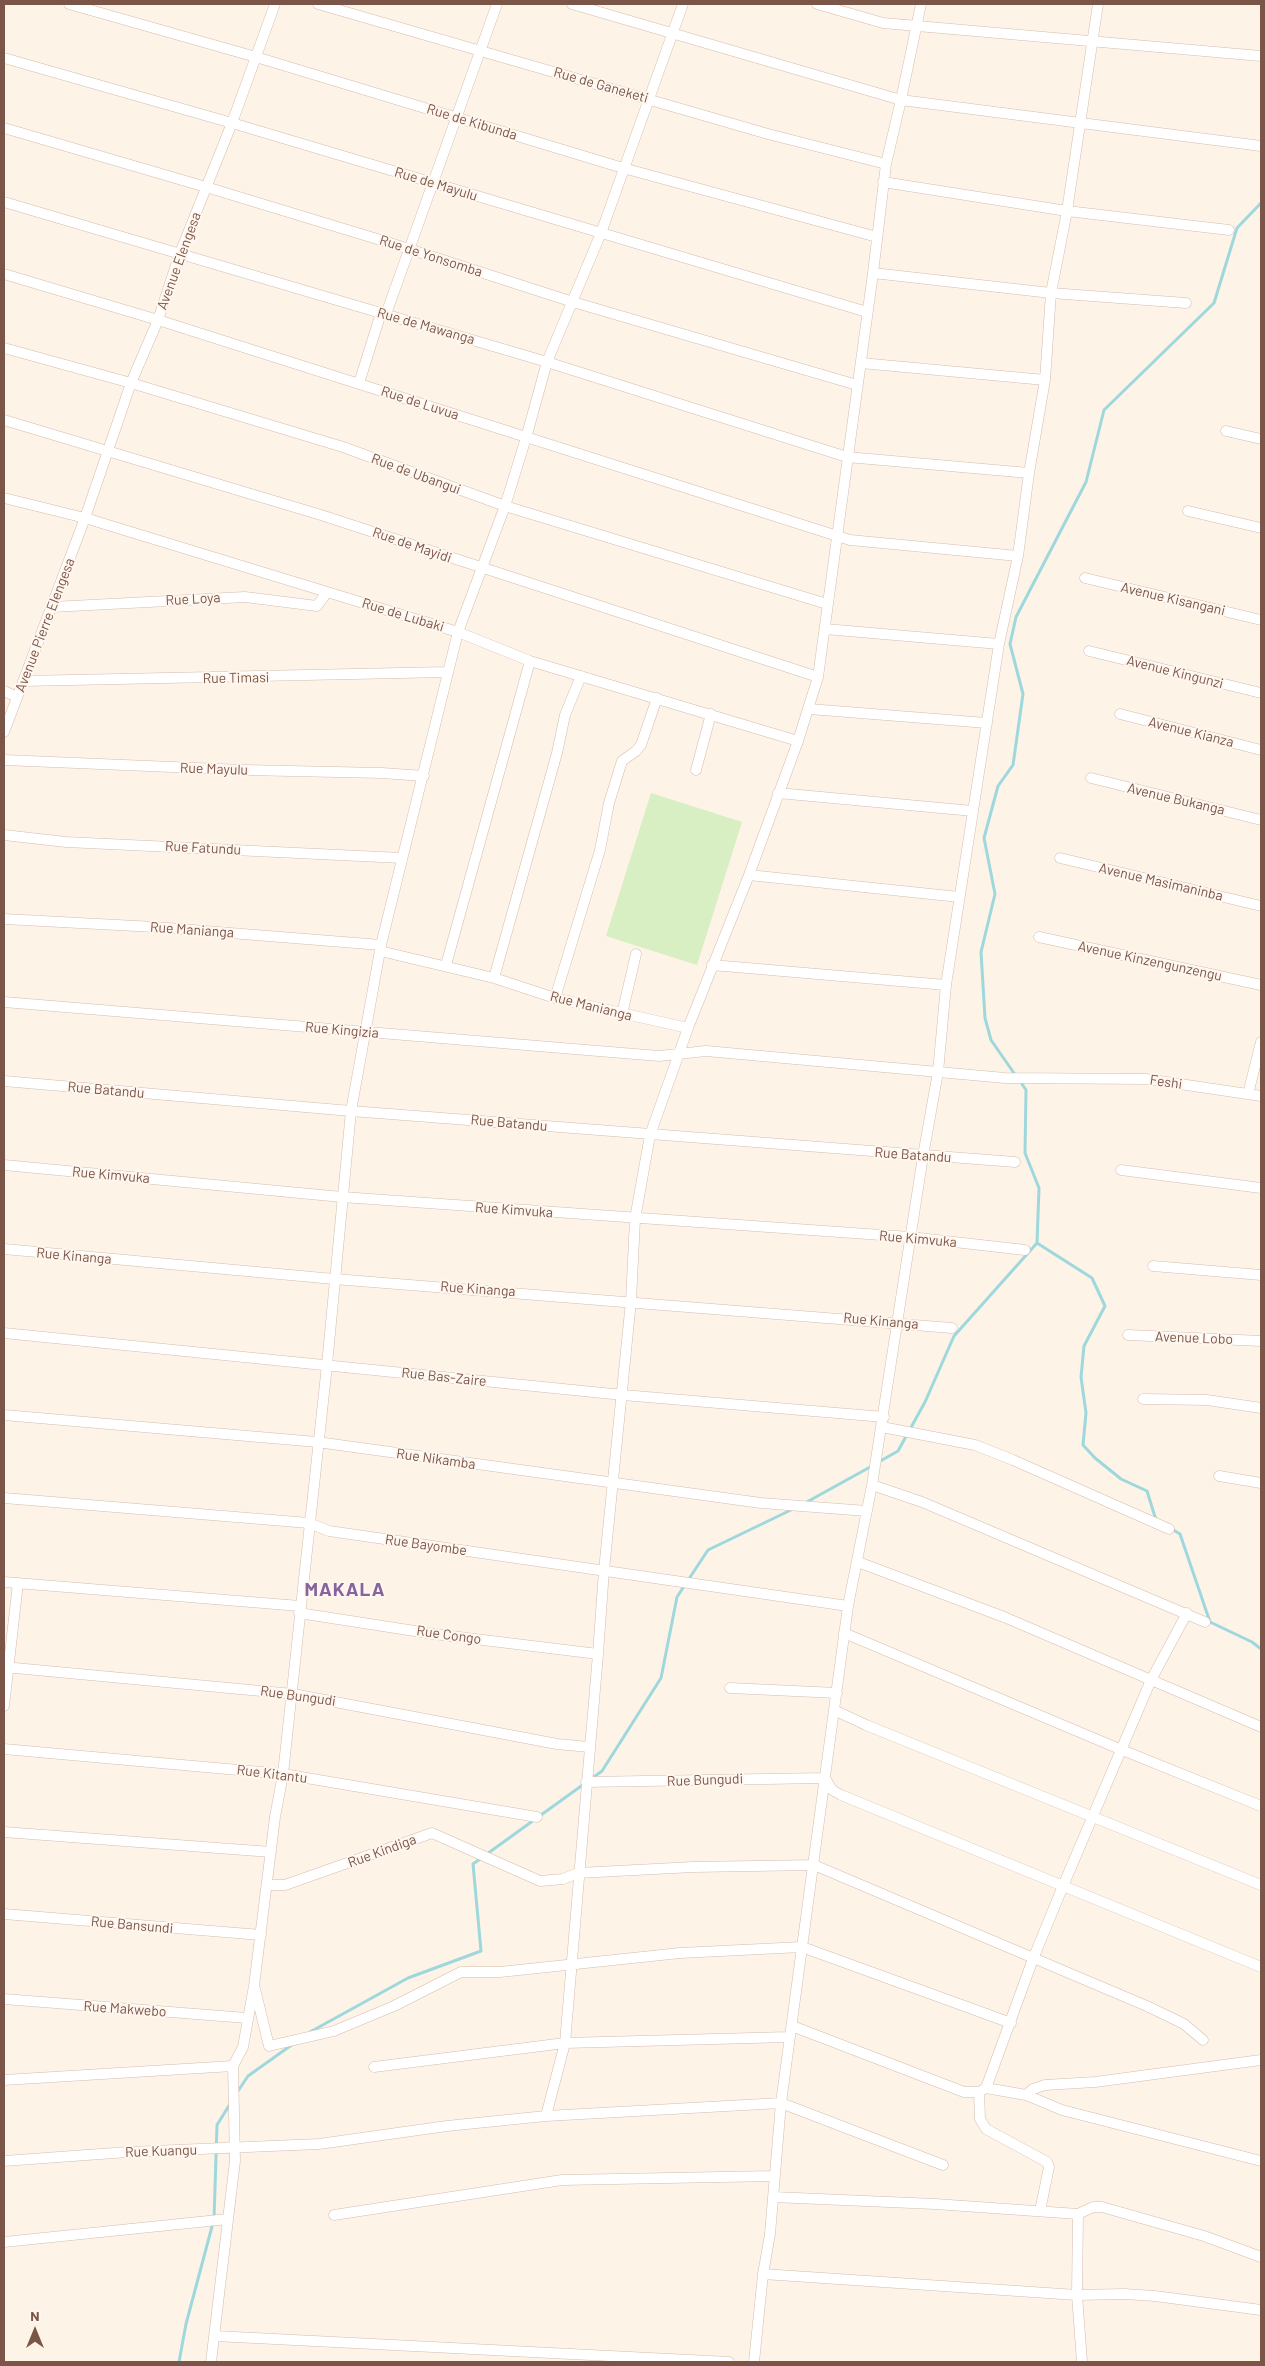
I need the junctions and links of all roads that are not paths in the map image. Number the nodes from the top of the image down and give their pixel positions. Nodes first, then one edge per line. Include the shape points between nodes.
1 (69, 4) edge
2 (275, 4) edge
3 (318, 4) edge
4 (497, 4) edge
5 (572, 4) edge
6 (683, 4) edge
7 (817, 4) edge
8 (920, 4) edge
9 (1098, 4) edge
10 (916, 24) junction
11 (672, 33) junction
12 (1092, 41) junction
13 (479, 51) junction
14 (1261, 56) edge
15 (256, 57) junction
16 (4, 58) edge
17 (650, 99) junction
18 (901, 100) junction
19 (456, 117) junction
20 (1079, 122) junction
21 (232, 123) junction
22 (4, 128) edge
23 (1261, 146) edge
24 (886, 164) junction
25 (623, 168) junction
26 (883, 182) junction
27 (434, 183) junction
28 (206, 187) junction
29 (4, 202) edge
30 (1067, 211) junction
31 (1229, 230) dead end
32 (601, 233) junction
33 (877, 237) junction
34 (410, 249) junction
35 (180, 253) junction
36 (4, 274) edge
37 (873, 274) junction
38 (1051, 293) junction
39 (573, 302) junction
40 (1186, 303) dead end
41 (867, 312) junction
42 (384, 314) junction
43 (158, 320) junction
44 (4, 348) edge
45 (547, 362) junction
46 (861, 363) junction
47 (1045, 380) junction
48 (130, 383) junction
49 (359, 383) junction
50 (857, 385) junction
51 (4, 420) edge
52 (1226, 431) dead end
53 (526, 438) junction
54 (1261, 439) edge
55 (108, 450) junction
56 (847, 457) junction
57 (1029, 473) junction
58 (4, 498) edge
59 (505, 506) junction
60 (1188, 512) dead end
61 (85, 518) junction
62 (1261, 528) edge
63 (836, 536) junction
64 (1018, 556) junction
65 (480, 568) junction
66 (1085, 578) dead end
67 (327, 592) junction
68 (828, 604) junction
69 (52, 607) junction
70 (1261, 620) edge
71 (825, 629) junction
72 (458, 632) junction
73 (1000, 644) junction
74 (1089, 651) dead end
75 (530, 661) junction
76 (447, 672) junction
77 (580, 676) junction
78 (818, 677) junction
79 (24, 681) junction
80 (4, 690) edge
81 (1261, 693) edge
82 (17, 697) junction
83 (657, 698) junction
84 (810, 709) junction
85 (711, 714) junction
86 (1120, 714) dead end
87 (987, 723) junction
88 (4, 732) edge
89 (798, 741) junction
90 (1261, 750) edge
91 (4, 760) edge
92 (696, 770) dead end
93 (424, 776) junction
94 (1091, 778) dead end
95 (778, 793) junction
96 (973, 811) junction
97 (1261, 820) edge
98 (4, 835) edge
99 (402, 858) junction
100 (1060, 858) dead end
101 (749, 875) junction
102 (959, 898) junction
103 (1261, 906) edge
104 (4, 919) edge
105 (1039, 937) dead end
106 (380, 948) junction
107 (636, 954) dead end
108 (712, 965) junction
109 (446, 966) junction
110 (494, 978) junction
111 (946, 985) junction
112 (1261, 986) edge
113 (555, 998) junction
114 (4, 1002) edge
115 (622, 1014) junction
116 (688, 1028) junction
117 (365, 1032) junction
118 (1261, 1042) edge
119 (680, 1053) junction
120 (938, 1072) junction
121 (4, 1081) edge
122 (1248, 1094) junction
123 (1261, 1096) edge
124 (351, 1111) junction
125 (650, 1135) junction
126 (923, 1156) junction
127 (1015, 1162) dead end
128 (4, 1165) edge
129 (1121, 1170) dead end
130 (1261, 1188) edge
131 (342, 1197) junction
132 (636, 1219) junction
133 (910, 1237) junction
134 (4, 1249) edge
135 (1025, 1250) dead end
136 (1153, 1266) dead end
137 (1261, 1275) edge
138 (334, 1279) junction
139 (632, 1301) junction
140 (897, 1322) junction
141 (952, 1328) dead end
142 (4, 1333) edge
143 (1128, 1335) dead end
144 (1261, 1341) edge
145 (327, 1365) junction
146 (623, 1395) junction
147 (1143, 1399) dead end
148 (1261, 1408) edge
149 (4, 1415) edge
150 (883, 1422) junction
151 (318, 1442) junction
152 (1219, 1476) dead end
153 (613, 1483) junction
154 (1261, 1483) edge
155 (872, 1485) junction
156 (4, 1498) edge
157 (867, 1511) junction
158 (309, 1523) junction
159 (1169, 1529) dead end
160 (858, 1562) junction
161 (604, 1570) junction
162 (4, 1582) edge
163 (18, 1583) junction
164 (848, 1606) junction
165 (300, 1609) junction
166 (1187, 1613) junction
167 (1205, 1622) dead end
168 (844, 1633) junction
169 (598, 1654) junction
170 (7, 1667) edge
171 (1152, 1680) junction
172 (730, 1688) dead end
173 (293, 1694) junction
174 (837, 1694) junction
175 (4, 1706) edge
176 (834, 1710) junction
177 (1261, 1727) edge
178 (589, 1747) junction
179 (4, 1749) edge
180 (1122, 1750) junction
181 (283, 1774) junction
182 (825, 1778) junction
183 (586, 1782) junction
184 (1261, 1806) edge
185 (537, 1817) dead end
186 (1093, 1817) junction
187 (4, 1832) edge
188 (271, 1852) junction
189 (814, 1866) junction
190 (578, 1873) junction
191 (268, 1885) junction
192 (1261, 1885) edge
193 (1062, 1886) junction
194 (4, 1914) edge
195 (261, 1935) junction
196 (802, 1947) junction
197 (1033, 1959) junction
198 (572, 1964) junction
199 (1261, 1967) edge
200 (254, 1986) junction
201 (4, 2000) edge
202 (247, 2018) junction
203 (1011, 2023) junction
204 (792, 2026) junction
205 (789, 2037) junction
206 (1203, 2040) dead end
207 (565, 2043) junction
208 (1261, 2060) edge
209 (233, 2066) junction
210 (374, 2068) dead end
211 (4, 2080) edge
212 (982, 2090) junction
213 (1026, 2095) junction
214 (781, 2103) junction
215 (546, 2116) junction
216 (235, 2148) junction
217 (4, 2161) edge
218 (1261, 2161) edge
219 (943, 2165) dead end
220 (774, 2176) junction
221 (772, 2196) junction
222 (1040, 2212) junction
223 (1078, 2214) junction
224 (334, 2215) dead end
225 (228, 2219) junction
226 (4, 2242) edge
227 (1261, 2257) edge
228 (763, 2274) junction
229 (1077, 2295) junction
230 (1261, 2310) edge
231 (215, 2336) junction
232 (211, 2362) edge
233 (729, 2362) edge
234 (754, 2362) edge
235 (1082, 2362) edge

1 - 15 street, Rue de Kibunda
2 - 15 street, Avenue Elengesa
3 - 13 street, Rue de Ganeketi
4 - 13 street
5 - 11 street
6 - 11 street
7 - 10 street via 883,23
8 - 10 street
9 - 12 street
10 - 12 street
10 - 18 street
11 - 17 street
11 - 18 street
12 - 14 street
12 - 20 street
13 - 17 street, Rue de Ganeketi
13 - 19 street
15 - 19 street, Rue de Kibunda
15 - 21 street, Avenue Elengesa
16 - 21 street, Rue de Mayulu
17 - 24 street, Rue de Ganeketi
17 - 25 street
18 - 20 street
18 - 24 street
19 - 25 street, Rue de Kibunda
19 - 27 street
20 - 23 street
20 - 30 street
21 - 27 street, Rue de Mayulu
21 - 28 street, Avenue Elengesa
22 - 28 street, Rue de Yonsomba
24 - 26 street
25 - 32 street
25 - 33 street, Rue de Kibunda
26 - 30 street
26 - 33 street
27 - 32 street, Rue de Mayulu
27 - 34 street
28 - 34 street, Rue de Yonsomba
28 - 35 street, Avenue Elengesa
29 - 35 street, Rue de Mawanga
30 - 31 street
30 - 38 street
32 - 39 street
32 - 41 street, Rue de Mayulu
33 - 37 street
34 - 39 street, Rue de Yonsomba
34 - 42 street
35 - 42 street, Rue de Mawanga
35 - 43 street, Avenue Elengesa
36 - 43 street, Rue de Luvua
37 - 38 street
37 - 41 street
38 - 40 street
38 - 47 street
39 - 45 street
39 - 50 street, Rue de Yonsomba
41 - 46 street
42 - 45 street, Rue de Mawanga
42 - 49 street
43 - 48 street, Avenue Elengesa
43 - 49 street, Rue de Luvua
44 - 48 street, Rue de Ubangui
45 - 53 street
45 - 56 street, Rue de Mawanga
46 - 47 street
46 - 50 street
47 - 57 street
48 - 55 street, Avenue Elengesa
48 - 59 street, Rue de Ubangui via 343,447
49 - 53 street, Rue de Luvua
50 - 56 street
51 - 55 street, Rue de Mayidi
52 - 54 street
53 - 59 street
53 - 63 street, Rue de Luvua
55 - 61 street, Avenue Elengesa
55 - 65 street, Rue de Mayidi
56 - 57 street, Rue de Mawanga
56 - 63 street
57 - 64 street
58 - 61 street, Rue de Lubaki
59 - 65 street
59 - 68 street, Rue de Ubangui
60 - 62 street
61 - 67 street, Rue de Lubaki
61 - 69 street, Avenue Pierre Elengesa
63 - 64 street, Rue de Luvua via 862,543
63 - 68 street
64 - 73 street
65 - 72 street
65 - 78 street, Rue de Mayidi
66 - 70 street, Avenue Kisangani
67 - 69 street, Rue Loya via 317,606 245,596
67 - 72 street, Rue de Lubaki
68 - 71 street
69 - 79 street, Avenue Pierre Elengesa
71 - 73 street
71 - 78 street
72 - 75 street, Rue de Lubaki
72 - 76 street
73 - 87 street
74 - 81 street, Avenue Kingunzi
75 - 77 street, Rue de Lubaki
75 - 109 street
76 - 79 street, Rue Timasi
76 - 93 street
77 - 83 street, Rue de Lubaki
77 - 110 street via 565,716
78 - 84 street
79 - 82 street, Avenue Pierre Elengesa
80 - 82 street
82 - 88 street, Avenue Pierre Elengesa
83 - 85 street, Rue de Lubaki
83 - 113 street via 641,744 636,752 622,761 609,803 600,850
84 - 87 street
84 - 89 street
85 - 89 street, Rue de Lubaki
85 - 92 street
86 - 90 street, Avenue Kianza
87 - 96 street
89 - 95 street
91 - 93 street, Rue Mayulu
93 - 99 street
94 - 97 street, Avenue Bukanga
95 - 96 street
95 - 101 street
96 - 102 street
98 - 99 street, Rue Fatundu via 66,842
99 - 106 street
100 - 103 street, Avenue Masimaninba
101 - 102 street
101 - 108 street
102 - 111 street
104 - 106 street, Rue Manianga via 155,927
105 - 112 street, Avenue Kinzengunzengu
106 - 109 street, Rue Manianga
106 - 117 street
107 - 115 street
108 - 111 street
108 - 116 street
109 - 110 street, Rue Manianga
110 - 113 street, Rue Manianga
111 - 120 street
113 - 115 street, Rue Manianga
114 - 117 street, Rue Kingizia
115 - 116 street, Rue Manianga
116 - 119 street
117 - 119 street, Rue Kingizia via 659,1056
117 - 124 street
118 - 122 street
119 - 120 street, Rue Kingizia via 706,1051
119 - 125 street
120 - 122 street, Feshi via 1005,1078 1146,1079
120 - 126 street
121 - 124 street, Rue Batandu
122 - 123 street, Feshi
124 - 125 street, Rue Batandu
124 - 131 street
125 - 126 street, Rue Batandu
125 - 132 street
126 - 127 street, Rue Batandu
126 - 133 street
128 - 131 street, Rue Kimvuka
129 - 130 street
131 - 132 street, Rue Kimvuka
131 - 138 street
132 - 133 street, Rue Kimvuka
132 - 139 street
133 - 135 street, Rue Kimvuka
133 - 140 street
134 - 138 street, Rue Kinanga
136 - 137 street
138 - 139 street, Rue Kinanga
138 - 145 street
139 - 140 street, Rue Kinanga
139 - 146 street
140 - 141 street, Rue Kinanga
140 - 150 street
142 - 145 street, Rue Bas-Zaire
143 - 144 street, Avenue Lobo
145 - 146 street, Rue Bas-Zaire
145 - 151 street
146 - 150 street, Rue Bas-Zaire
146 - 153 street
147 - 148 street via 1207,1400
149 - 151 street, Rue Nikamba
150 - 155 street
150 - 159 street, Rue Bas-Zaire via 975,1446 1013,1460
151 - 153 street, Rue Nikamba
151 - 158 street
152 - 154 street
153 - 157 street, Rue Nikamba via 760,1503
153 - 161 street
155 - 157 street
155 - 166 street via 922,1502
156 - 158 street, Rue Bayombe
157 - 160 street
158 - 161 street, Rue Bayombe via 329,1531
158 - 165 street
160 - 164 street
160 - 171 street via 1004,1617
161 - 164 street, Rue Bayombe
161 - 169 street
162 - 163 street, Rue Congo
163 - 165 street, Rue Congo
163 - 170 street
164 - 168 street
165 - 169 street, Rue Congo via 434,1634
165 - 173 street
166 - 167 street
166 - 171 street
168 - 174 street
168 - 180 street
169 - 178 street
170 - 173 street, Rue Bungudi
170 - 175 street
171 - 177 street
171 - 180 street
172 - 174 street
173 - 178 street, Rue Bungudi
173 - 181 street
174 - 176 street
176 - 182 street
176 - 186 street
178 - 183 street
179 - 181 street, Rue Kitantu
180 - 184 street
180 - 186 street
181 - 185 street, Rue Kitantu
181 - 188 street
182 - 183 street, Rue Bungudi
182 - 189 street
182 - 193 street via 832,1790 841,1796
183 - 190 street
186 - 192 street
186 - 193 street
187 - 188 street
188 - 191 street
189 - 190 street, Rue Kindiga via 693,1867
189 - 196 street
189 - 197 street
190 - 191 street, Rue Kindiga via 563,1879 540,1881 432,1833 285,1885
190 - 198 street
191 - 195 street
193 - 197 street
193 - 199 street
194 - 195 street, Rue Bansundi
195 - 200 street
196 - 198 street via 680,1953
196 - 203 street
196 - 204 street
197 - 203 street
197 - 206 street via 1149,2007 1184,2024
198 - 200 street via 500,1972 461,1972 394,2006 334,2031 269,2046
198 - 207 street
200 - 202 street
201 - 202 street, Rue Makwebo
202 - 209 street via 243,2047
203 - 212 street
204 - 205 street
204 - 212 street via 964,2092
205 - 207 street
205 - 214 street
207 - 210 street
207 - 215 street
208 - 213 street via 1095,2082 1045,2085
209 - 211 street
209 - 216 street
212 - 213 street
212 - 222 street via 980,2119 986,2129 1047,2162 1049,2167
213 - 218 street via 1062,2110
214 - 215 street, Rue Kuangu
214 - 219 street
214 - 220 street
215 - 216 street, Rue Kuangu via 319,2144
216 - 217 street, Rue Kuangu
216 - 225 street
220 - 221 street
220 - 224 street via 562,2180
221 - 222 street
221 - 228 street
222 - 223 street
223 - 227 street via 1093,2207 1102,2207 1204,2236
223 - 229 street
225 - 226 street
225 - 231 street
228 - 229 street
228 - 234 street
229 - 230 street via 1147,2295
229 - 235 street
231 - 232 street
231 - 233 street

